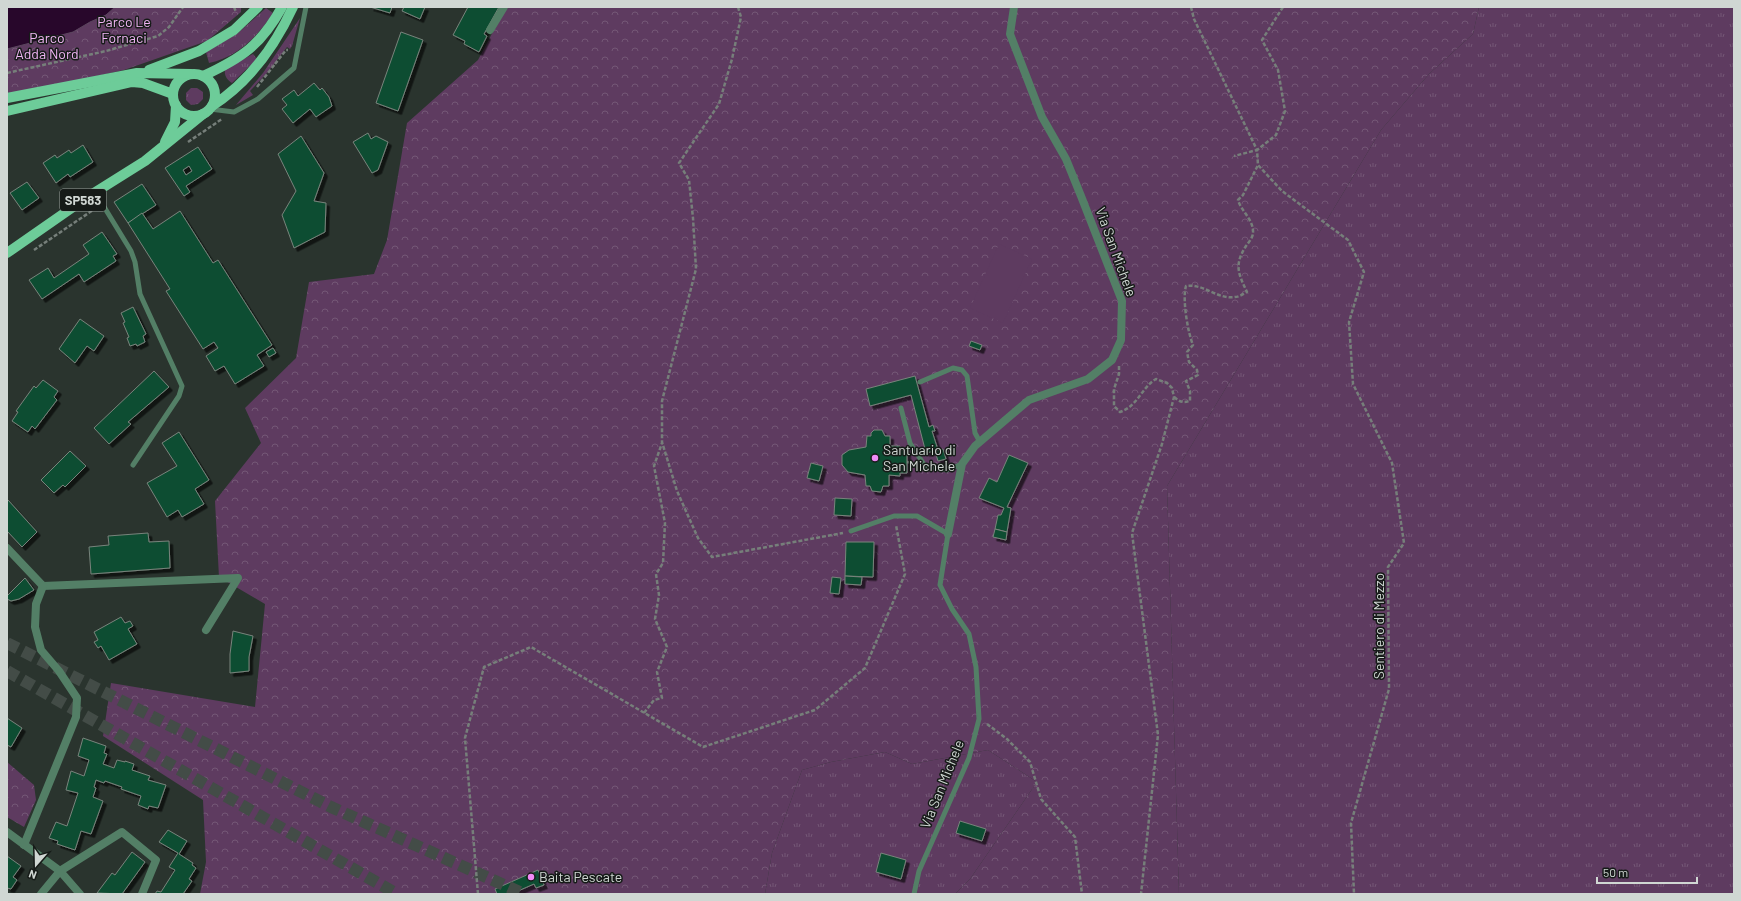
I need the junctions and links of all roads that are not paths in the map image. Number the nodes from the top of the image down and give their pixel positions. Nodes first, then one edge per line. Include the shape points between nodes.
1 (258, 7) edge
2 (282, 7) edge
3 (293, 7) edge
4 (306, 7) edge
5 (504, 7) edge
6 (1014, 7) edge
7 (490, 30) dead end
8 (137, 74) junction
9 (191, 74) junction
10 (203, 76) junction
11 (173, 94) junction
12 (7, 98) edge
13 (176, 105) junction
14 (208, 109) junction
15 (7, 111) edge
16 (161, 149) junction
17 (95, 192) junction
18 (7, 254) edge
19 (920, 382) dead end
20 (901, 408) dead end
21 (980, 442) junction
22 (962, 464) junction
23 (133, 465) dead end
24 (851, 531) road end
25 (948, 534) junction
26 (7, 548) edge
27 (43, 586) junction
28 (206, 630) dead end
29 (7, 832) edge
30 (24, 845) junction
31 (60, 872) junction
32 (41, 894) edge
33 (80, 894) edge
34 (142, 894) edge
35 (914, 894) edge

1 - 8 main road via 234,30 199,51
2 - 10 main road via 255,46 232,62
3 - 14 main road via 261,60 227,96
4 - 14 lane via 294,68 260,96 234,112
5 - 7 street
6 - 21 street, Via San Michele via 1010,34 1042,117 1066,159 1082,196 1122,301 1121,340 1112,360 1088,379 1029,400
8 - 9 main road
8 - 12 main road
9 - 10 main road
9 - 11 main road via 178,81
10 - 14 main road via 210,81 214,89 214,98
11 - 13 main road
11 - 15 main road via 144,83 132,82
13 - 14 main road via 188,114 195,115
13 - 16 main road via 175,122
14 - 16 main road
16 - 17 main road, SP583
17 - 18 main road, SP583
17 - 23 lane via 131,251 140,294 182,386 179,396
19 - 21 lane via 953,368 962,370 970,386 970,407 975,433
20 - 22 lane via 910,443 925,466 947,470
21 - 22 street, Via San Michele via 974,446
22 - 25 street, Via San Michele
24 - 25 lane via 894,516 917,516
25 - 35 lane, Via San Michele via 940,585 969,634 976,667 979,719 969,758 919,871
26 - 27 street
27 - 28 street via 238,578
27 - 30 street via 36,604 35,627 41,650 77,698 77,704 76,717
29 - 30 street
30 - 31 street
31 - 32 street
31 - 33 street
31 - 34 street via 122,832 156,860

